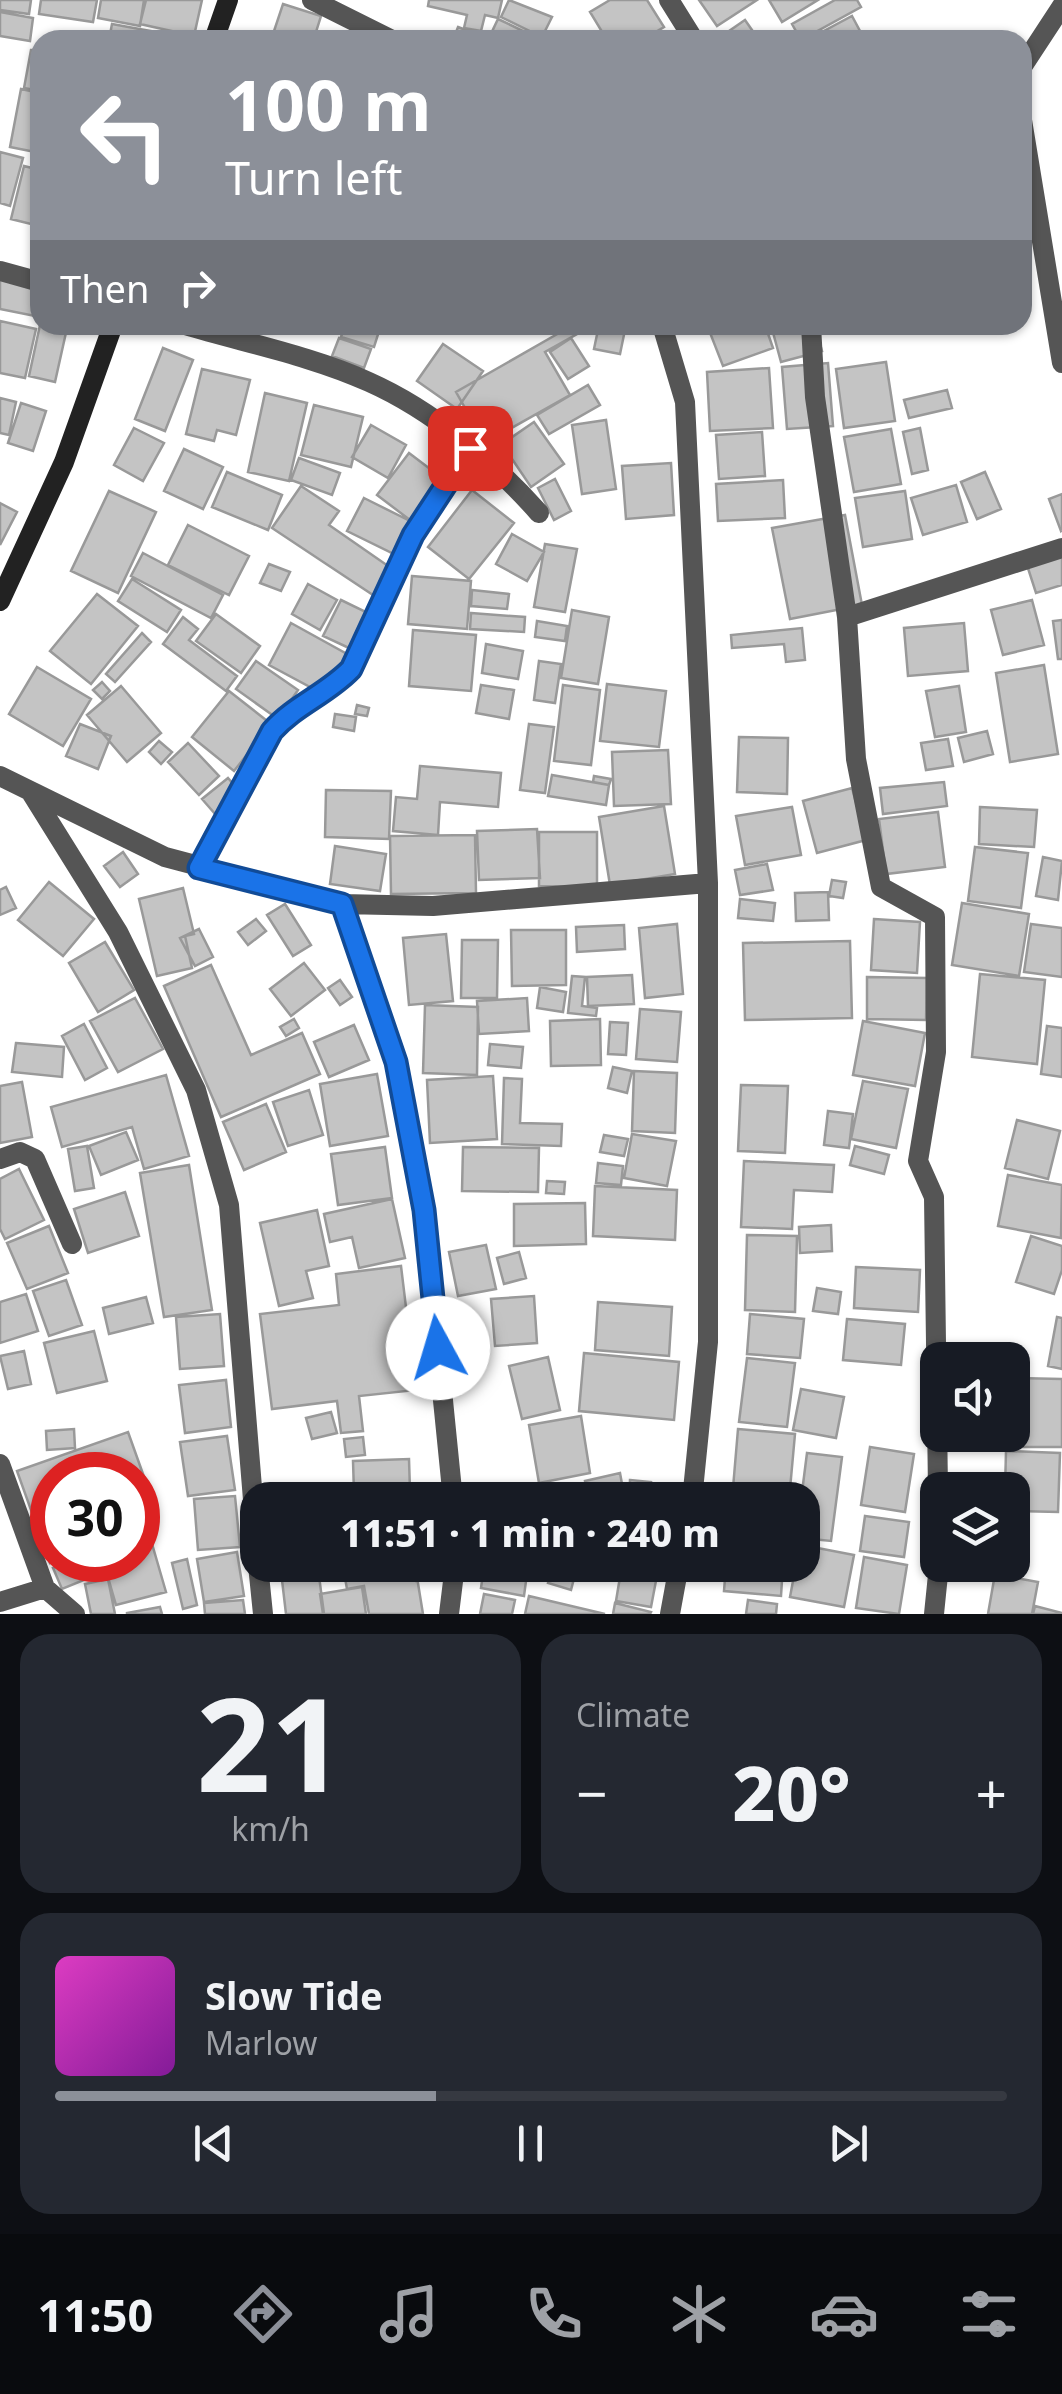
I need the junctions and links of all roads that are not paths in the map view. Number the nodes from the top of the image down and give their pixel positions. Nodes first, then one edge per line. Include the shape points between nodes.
1 (228, 0) edge
2 (312, 0) edge
3 (669, 0) edge
4 (1062, 6) edge
5 (218, 30) edge
6 (372, 30) edge
7 (688, 30) edge
8 (1032, 52) edge
9 (1032, 181) edge
10 (0, 271) edge
11 (30, 279) edge
12 (110, 335) edge
13 (217, 335) edge
14 (665, 335) edge
15 (811, 335) edge
16 (1062, 363) edge
17 (470, 448) junction
18 (538, 513) dead end
19 (1062, 548) edge
20 (0, 601) edge
21 (847, 616) junction
22 (0, 776) edge
23 (32, 794) junction
24 (199, 868) junction
25 (708, 883) junction
26 (342, 904) junction
27 (0, 1160) edge
28 (72, 1244) dead end
29 (0, 1464) edge
30 (938, 1472) edge
31 (251, 1482) edge
32 (451, 1482) edge
33 (694, 1482) edge
34 (259, 1582) edge
35 (453, 1582) edge
36 (677, 1582) edge
37 (937, 1582) edge
38 (44, 1588) junction
39 (0, 1602) edge
40 (75, 1614) edge
41 (262, 1614) edge
42 (449, 1614) edge
43 (670, 1614) edge
44 (934, 1614) edge

1 - 5 main road
2 - 6 street
3 - 7 street
4 - 8 street
9 - 16 street
10 - 11 street
12 - 20 main road via 64,462
13 - 17 street via 368,381
14 - 25 street via 685,402
15 - 21 street via 814,397
17 - 18 street
17 - 24 street via 413,535 351,669 272,731
19 - 21 street
21 - 30 street via 856,759 880,887 935,916 936,1052 918,1161 934,1197
22 - 23 street
23 - 24 street
23 - 31 street via 118,932 196,1090 228,1205
24 - 26 street
25 - 26 street via 433,906
25 - 33 street via 708,1342
26 - 32 street via 396,1062 424,1210
27 - 28 street via 20,1152 35,1159
29 - 38 street
34 - 41 street
35 - 42 street
36 - 43 street
37 - 44 street
38 - 39 street
38 - 40 street

